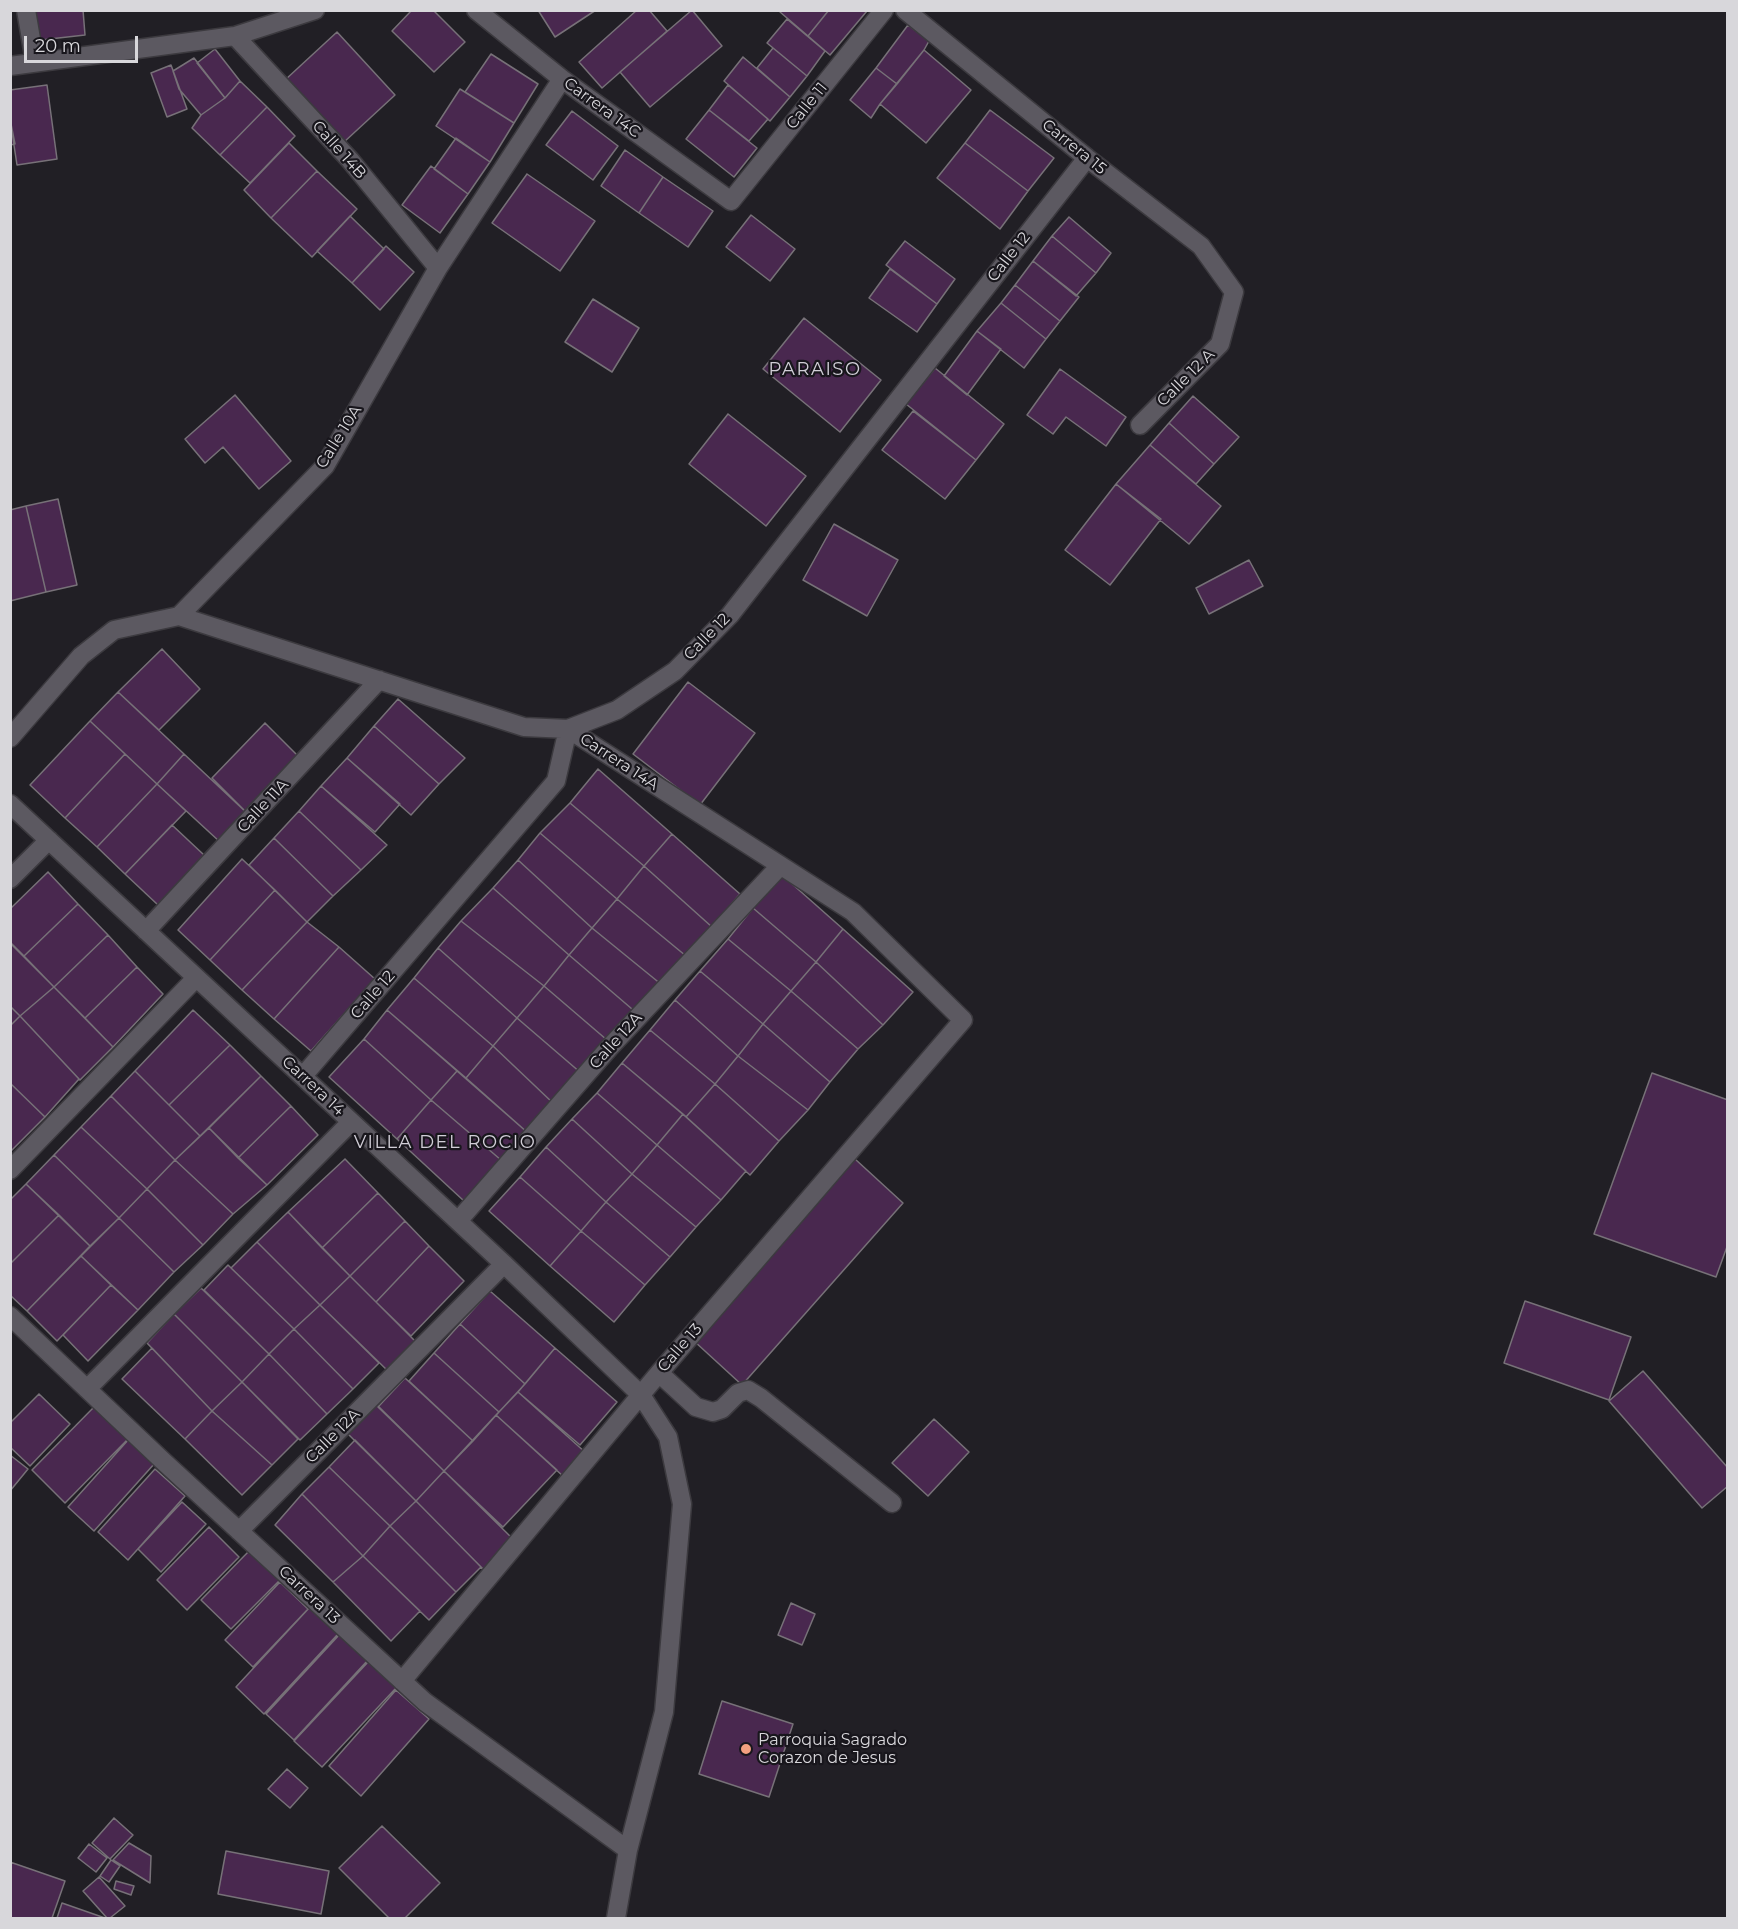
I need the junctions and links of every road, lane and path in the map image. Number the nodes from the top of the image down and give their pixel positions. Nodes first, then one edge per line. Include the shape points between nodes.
1 (26, 10) edge
2 (315, 10) edge
3 (476, 10) edge
4 (884, 10) edge
5 (905, 10) edge
6 (235, 36) junction
7 (35, 62) junction
8 (10, 66) edge
9 (562, 79) junction
10 (1087, 158) junction
11 (731, 201) joint
12 (438, 268) junction
13 (1234, 292) joint
14 (1140, 425) dead end
15 (179, 616) junction
16 (379, 681) junction
17 (568, 729) junction
18 (10, 738) edge
19 (10, 804) edge
20 (49, 840) junction
21 (780, 866) junction
22 (10, 879) edge
23 (146, 931) junction
24 (196, 978) junction
25 (963, 1020) joint
26 (303, 1076) junction
27 (351, 1122) junction
28 (10, 1170) edge
29 (458, 1221) junction
30 (504, 1264) junction
31 (10, 1316) edge
32 (659, 1373) junction
33 (87, 1389) junction
34 (641, 1395) junction
35 (892, 1503) dead end
36 (239, 1531) junction
37 (402, 1681) junction
38 (628, 1850) junction
39 (616, 1918) edge

1 - 7 street
2 - 6 street
3 - 9 street, Carrera 14C
4 - 11 street, Calle 11
5 - 10 street, Carrera 15
6 - 7 street
6 - 12 street, Calle 14B via 350,160
7 - 8 street
9 - 11 street, Carrera 14C
9 - 12 street, Calle 10A
10 - 13 street, Carrera 15 via 1202,246
10 - 17 street, Calle 12 via 730,615 675,671 617,710
12 - 15 street, Calle 10A via 325,466
13 - 14 street, Calle 12 A via 1220,344
15 - 16 street, Carrera 14A
15 - 18 street via 114,630 81,656
16 - 17 street, Carrera 14A via 524,727
16 - 23 street, Calle 11A
17 - 21 street, Carrera 14A
17 - 26 street, Calle 12 via 556,781
19 - 20 street, Carrera 14
20 - 22 street
20 - 23 street, Carrera 14
21 - 25 street, Carrera 14A via 853,912
21 - 29 street, Calle 12A via 609,1048
23 - 24 street, Carrera 14
24 - 26 street, Carrera 14
24 - 28 street
25 - 32 street, Calle 13
26 - 27 street, Carrera 14
27 - 29 street, Carrera 14
27 - 33 street
29 - 30 street, Carrera 14
30 - 34 street, Carrera 14
30 - 36 street, Calle 12A
31 - 33 street, Carrera 13
32 - 34 street, Calle 13
32 - 35 street via 696,1407 713,1412 748,1390
33 - 36 street, Carrera 13
34 - 37 street, Calle 13
34 - 38 street, Carrera 14 via 668,1437 681,1504 664,1712
36 - 37 street, Carrera 13
37 - 38 street, Carrera 13
38 - 39 street, Carrera 14

